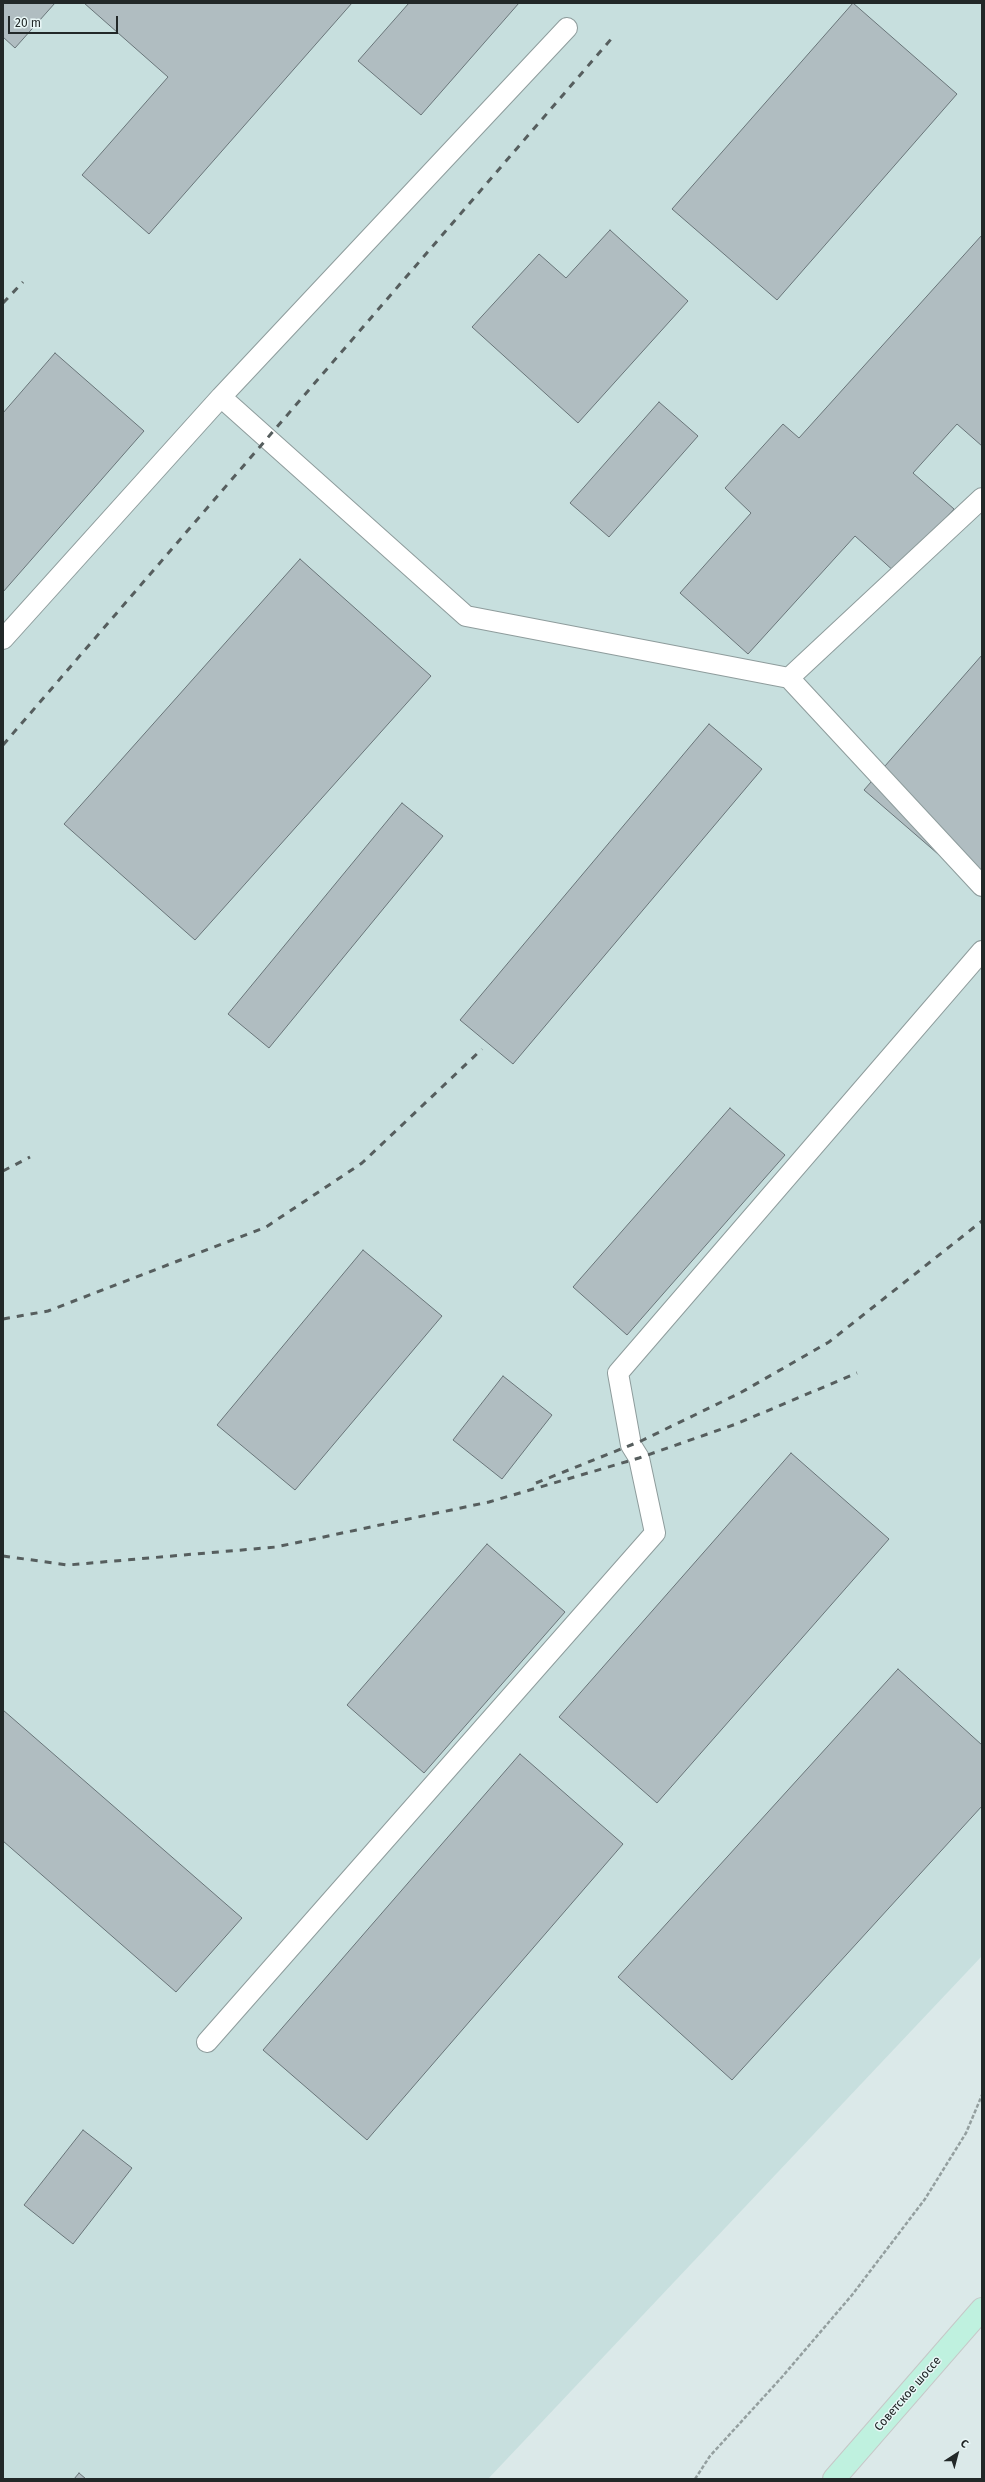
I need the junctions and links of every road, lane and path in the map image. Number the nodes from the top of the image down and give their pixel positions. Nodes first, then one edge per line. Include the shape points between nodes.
1 (567, 28) dead end
2 (221, 397) junction
3 (982, 498) edge
4 (3, 639) edge
5 (789, 678) junction
6 (982, 886) edge
7 (982, 951) edge
8 (207, 2042) dead end
9 (982, 2094) edge
10 (982, 2309) edge
11 (696, 2479) edge
12 (834, 2479) edge

1 - 2 lane
2 - 4 lane
2 - 5 lane via 466,616
3 - 5 lane
5 - 6 lane
7 - 8 lane via 618,1373 631,1445 639,1458 655,1533
9 - 11 path via 966,2133 925,2199 852,2295 710,2456
10 - 12 main road, Советское шоссе

